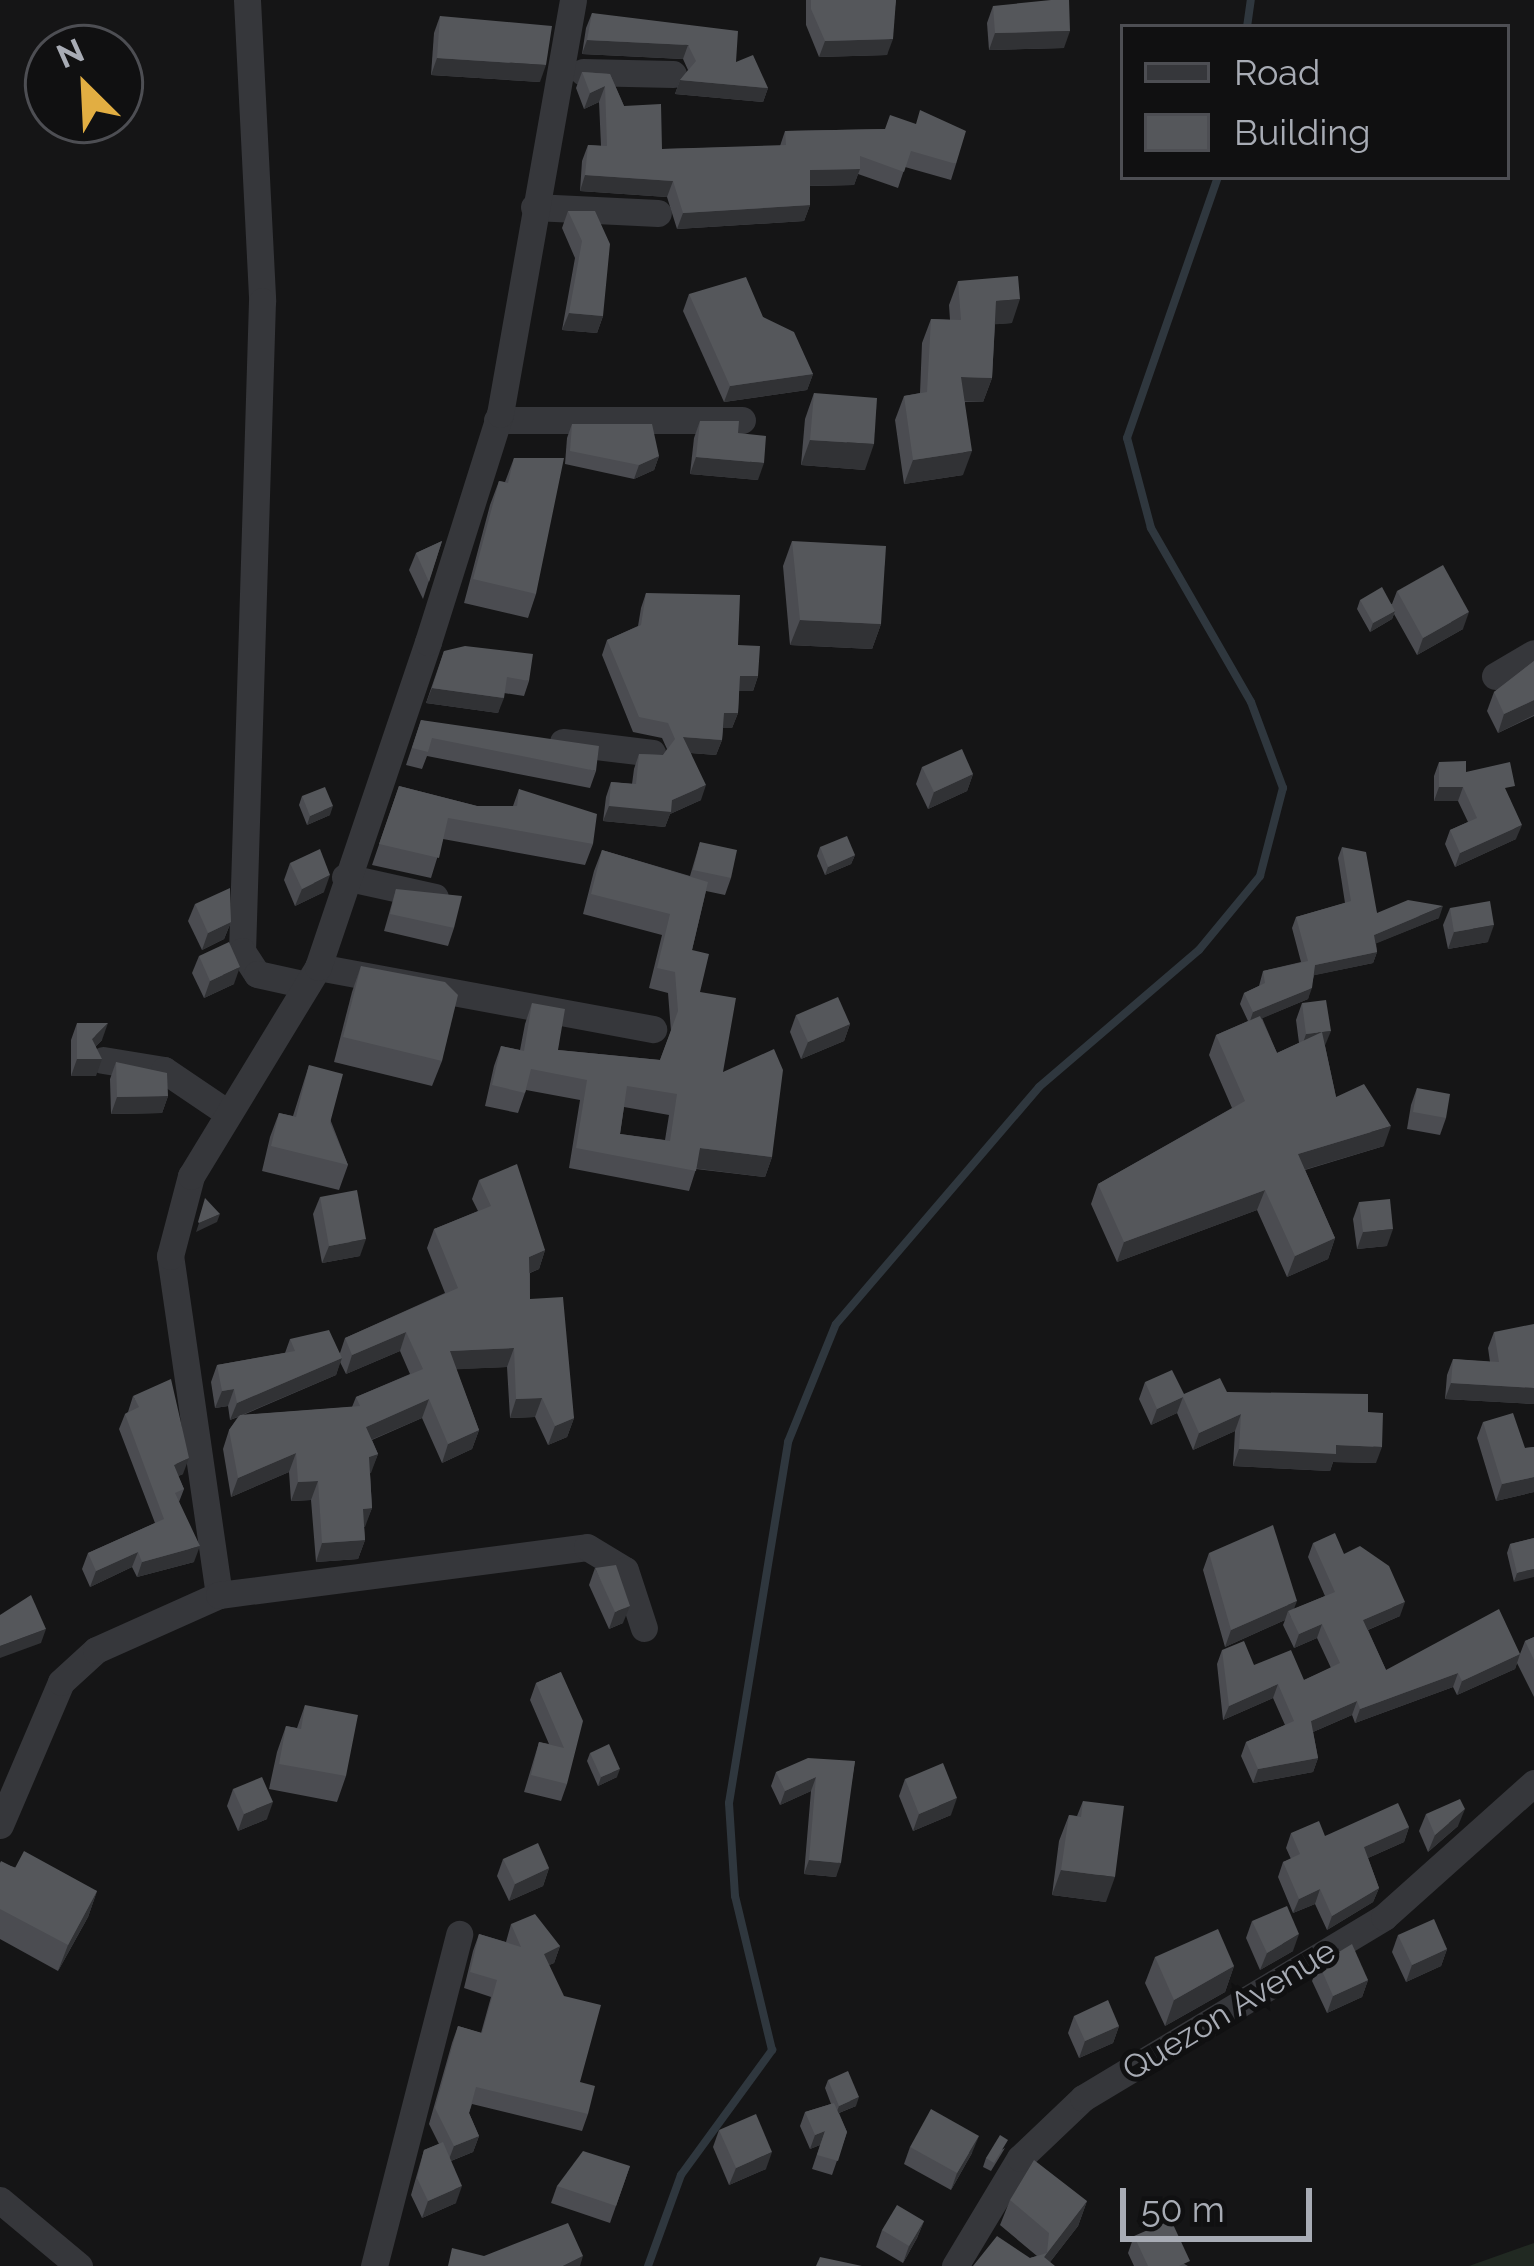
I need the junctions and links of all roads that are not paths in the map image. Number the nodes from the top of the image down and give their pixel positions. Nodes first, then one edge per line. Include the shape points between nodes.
1 (247, 0) edge
2 (572, 0) edge
3 (568, 70) junction
4 (673, 74) dead end
5 (534, 207) junction
6 (658, 213) dead end
7 (497, 420) junction
8 (742, 420) edge
9 (1534, 653) edge
10 (1495, 676) dead end
11 (399, 717) junction
12 (444, 724) edge
13 (536, 739) edge
14 (652, 753) edge
15 (345, 877) junction
16 (436, 898) edge
17 (312, 976) junction
18 (653, 1029) dead end
19 (103, 1060) edge
20 (226, 1112) junction
21 (219, 1595) junction
22 (644, 1628) dead end
23 (1534, 1783) edge
24 (0, 1825) edge
25 (459, 1934) dead end
26 (0, 2200) edge
27 (977, 2230) junction
28 (1008, 2254) edge
29 (79, 2266) edge
30 (374, 2266) edge
31 (955, 2266) edge

1 - 17 street via 262,345 242,951 257,974
2 - 3 street
3 - 4 street
3 - 5 street
5 - 6 street
5 - 7 street
7 - 8 street
7 - 11 street
9 - 10 street
11 - 12 street
11 - 15 street
13 - 14 street
15 - 16 street
15 - 17 street
17 - 18 street
17 - 20 street
19 - 20 street via 164,1070
20 - 21 street via 191,1176 170,1256
21 - 22 street via 587,1547 625,1570
21 - 24 street via 96,1650 61,1682
23 - 27 street, Quezon Avenue via 1384,1917 1083,2098 1020,2158
25 - 30 street
26 - 29 street
27 - 28 street
27 - 31 street, Quezon Avenue

